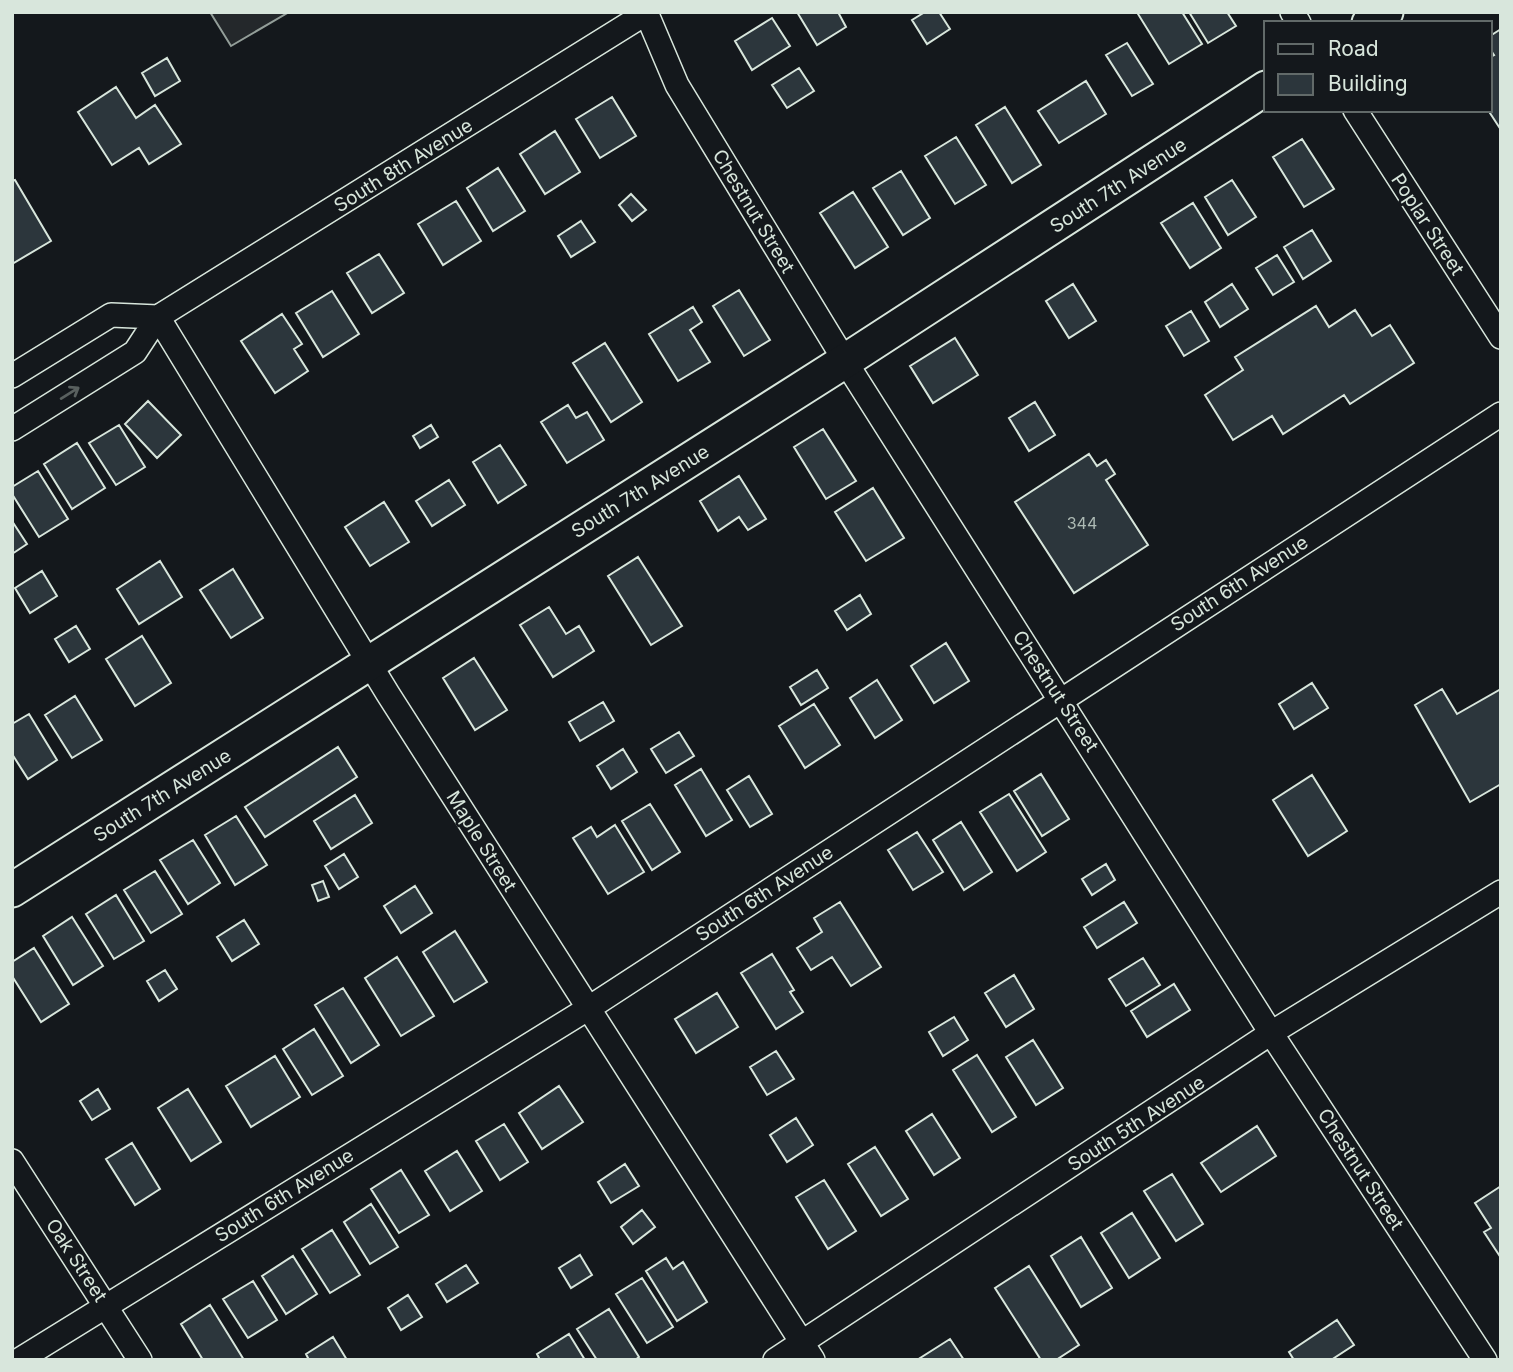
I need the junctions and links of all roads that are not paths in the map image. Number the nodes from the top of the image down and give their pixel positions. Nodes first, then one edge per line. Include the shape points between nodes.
1 (647, 13) edge
2 (1264, 90) edge
3 (1356, 112) edge
4 (158, 317) junction
5 (1501, 337) edge
6 (845, 361) junction
7 (12, 376) edge
8 (1501, 414) edge
9 (12, 429) edge
10 (369, 663) junction
11 (1061, 699) junction
12 (12, 890) edge
13 (1501, 892) edge
14 (589, 1008) junction
15 (1271, 1033) junction
16 (12, 1161) edge
17 (106, 1304) junction
18 (808, 1351) edge
19 (19, 1360) edge
20 (141, 1360) edge
21 (775, 1360) edge
22 (1485, 1360) edge

1 - 4 street, South 8th Avenue
1 - 6 street, Chestnut Street via 677,85
2 - 6 street, South 7th Avenue
3 - 5 street, Poplar Street
4 - 7 street via 111,314
9 -> 4 street, South 8th Avenue via 135,352
4 - 10 street, Maple Street
6 - 10 street, South 7th Avenue
6 - 11 street, Chestnut Street
8 - 11 street, South 6th Avenue
10 - 12 street, South 7th Avenue
10 - 14 street, Maple Street
11 - 14 street, South 6th Avenue
11 - 15 street, Chestnut Street
13 - 15 street, South 5th Avenue
14 - 17 street, South 6th Avenue
14 - 18 street, Maple Street
15 - 18 street, South 5th Avenue
15 - 22 street, Chestnut Street
16 - 17 street, Oak Street
17 - 19 street, South 6th Avenue
17 - 20 street, Oak Street
18 - 21 street, South 5th Avenue

